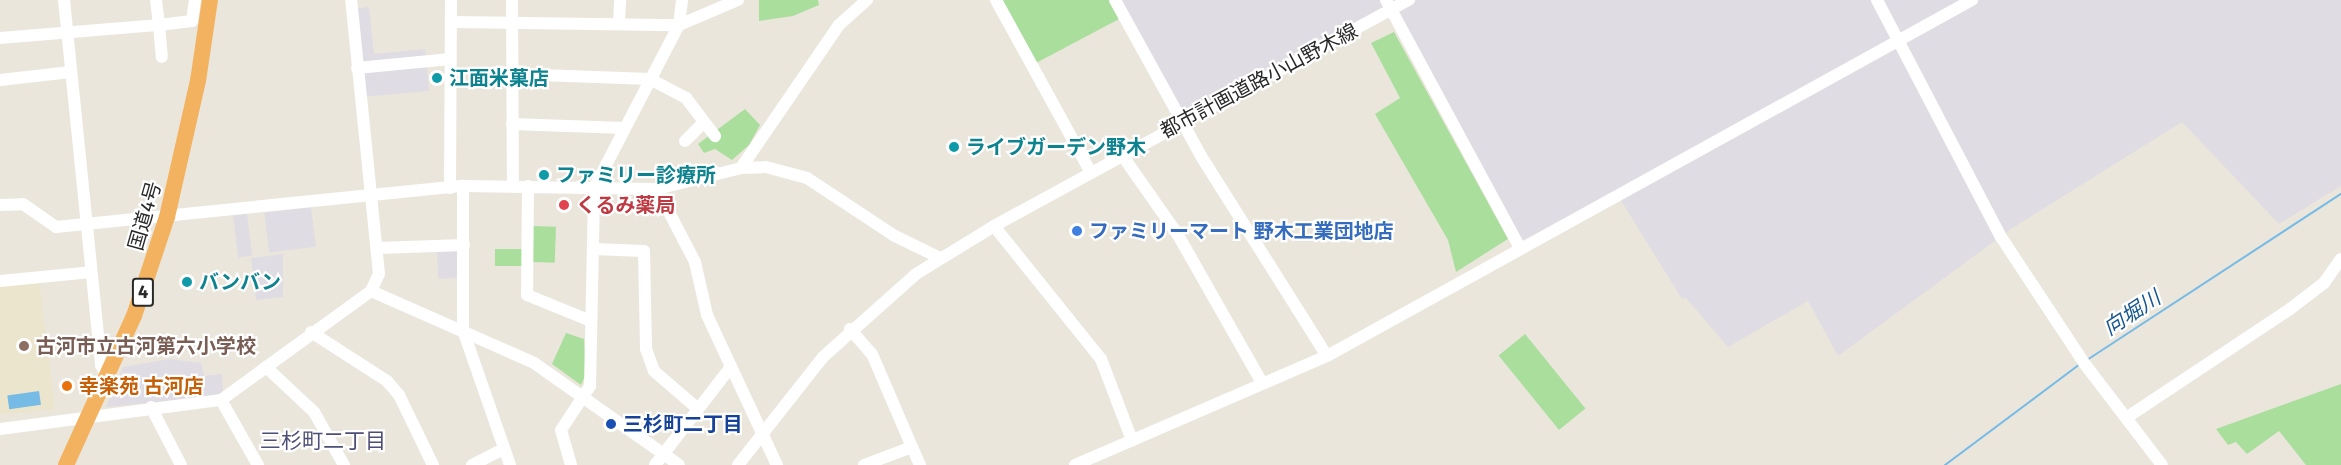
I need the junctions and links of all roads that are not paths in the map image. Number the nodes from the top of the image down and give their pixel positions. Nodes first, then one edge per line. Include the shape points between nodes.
1 (64, 0) edge
2 (156, 0) edge
3 (195, 0) edge
4 (210, 0) edge
5 (351, 0) edge
6 (451, 0) edge
7 (512, 0) edge
8 (620, 0) edge
9 (682, 0) edge
10 (738, 0) edge
11 (867, 0) edge
12 (996, 0) edge
13 (1115, 0) edge
14 (1409, 0) edge
15 (1876, 0) edge
16 (1972, 0) edge
17 (1388, 5) edge
18 (451, 22) junction
19 (512, 22) junction
20 (619, 22) junction
21 (159, 25) junction
22 (679, 25) junction
23 (67, 31) junction
24 (0, 38) edge
25 (1898, 40) junction
26 (162, 57) dead end
27 (451, 59) junction
28 (357, 68) junction
29 (71, 72) junction
30 (512, 74) junction
31 (650, 79) junction
32 (0, 80) edge
33 (704, 122) junction
34 (1182, 122) junction
35 (512, 124) junction
36 (624, 128) junction
37 (716, 136) dead end
38 (685, 141) dead end
39 (1122, 155) junction
40 (741, 168) junction
41 (1091, 173) junction
42 (513, 185) junction
43 (528, 186) junction
44 (457, 187) junction
45 (594, 188) junction
46 (657, 189) junction
47 (370, 195) junction
48 (0, 205) edge
49 (167, 217) junction
50 (86, 223) junction
51 (993, 226) junction
52 (464, 245) junction
53 (377, 248) junction
54 (1520, 248) junction
55 (593, 249) junction
56 (940, 258) junction
57 (2341, 259) edge
58 (91, 272) junction
59 (0, 281) edge
60 (371, 291) junction
61 (591, 321) junction
62 (850, 328) junction
63 (463, 330) junction
64 (311, 332) junction
65 (1327, 356) junction
66 (266, 367) junction
67 (730, 368) junction
68 (108, 378) junction
69 (1262, 383) junction
70 (586, 396) junction
71 (221, 400) junction
72 (151, 407) junction
73 (699, 409) junction
74 (91, 414) junction
75 (2126, 418) junction
76 (0, 429) edge
77 (762, 433) junction
78 (1132, 440) junction
79 (912, 447) junction
80 (504, 449) junction
81 (664, 454) junction
82 (66, 465) edge
83 (181, 465) edge
84 (258, 465) edge
85 (344, 465) edge
86 (434, 465) edge
87 (472, 465) edge
88 (510, 465) edge
89 (571, 465) edge
90 (655, 465) edge
91 (679, 465) edge
92 (738, 465) edge
93 (777, 465) edge
94 (864, 465) edge
95 (920, 465) edge
96 (1075, 465) edge
97 (2162, 465) edge

1 - 23 street
2 - 21 street
3 - 21 street via 192,21
4 - 49 highway, 国道4号 / 4 via 198,81
5 - 28 street
6 - 18 street
7 - 19 street
8 - 20 street
9 - 22 street
10 - 22 street
11 - 40 street via 839,25
12 - 41 street
13 - 34 street
14 - 17 street, 都市計画道路小山野木線
15 - 25 street
16 - 25 street
17 - 34 street, 都市計画道路小山野木線
17 - 54 street
18 - 19 street
18 - 27 street
19 - 20 street
19 - 30 street
20 - 22 street
21 - 23 street
21 - 26 street
22 - 31 street
23 - 24 street
23 - 29 street
25 - 54 street
25 - 75 street via 2001,237 2084,363
27 - 28 street
27 - 44 street
28 - 47 street
29 - 32 street
29 - 50 street
30 - 31 street
30 - 35 street
31 - 33 street via 686,98
31 - 36 street
33 - 37 street
33 - 38 street
34 - 39 street, 都市計画道路小山野木線
34 - 65 street
35 - 36 street
35 - 42 street
36 - 45 street
39 - 41 street, 都市計画道路小山野木線
39 - 69 street via 1178,235
40 - 46 street
40 - 56 street via 766,167 807,178 893,235
41 - 51 street, 都市計画道路小山野木線
42 - 43 street
42 - 44 street
43 - 45 street
43 - 61 street via 528,295
44 - 47 street
44 - 52 street
45 - 46 street
45 - 55 street
46 - 67 street via 695,262 701,300
47 - 49 street
47 - 53 street
48 - 50 street via 23,204 56,227
49 - 50 street
49 - 68 highway, 国道4号 / 4
50 - 58 street
51 - 56 street, 都市計画道路小山野木線
51 - 78 street via 1101,359
52 - 53 street
52 - 63 street
53 - 60 street via 379,274
54 - 65 street
55 - 61 street
55 - 73 street via 644,251 645,349 654,371
56 - 62 street, 都市計画道路小山野木線
57 - 75 street via 2324,283 2290,309
58 - 59 street
58 - 68 street via 101,365
60 - 63 street
60 - 64 street
61 - 70 street via 591,374
62 - 77 street, 都市計画道路小山野木線
62 - 79 street via 872,354
63 - 70 street via 534,363
63 - 80 street
64 - 66 street
64 - 86 street via 387,381 399,395
65 - 69 street
66 - 71 street
66 - 85 street via 314,412
67 - 73 street
67 - 77 street
68 - 74 highway, 国道4号 / 4
69 - 78 street
70 - 81 street
70 - 89 street via 561,429
71 - 72 street
71 - 84 street
72 - 74 street
72 - 83 street
73 - 81 street
74 - 76 street
74 - 82 highway, 国道4号 / 4
75 - 97 street
77 - 92 street, 都市計画道路小山野木線
77 - 93 street
78 - 96 street
79 - 94 street
79 - 95 street
80 - 87 street
80 - 88 street
81 - 90 street
81 - 91 street

